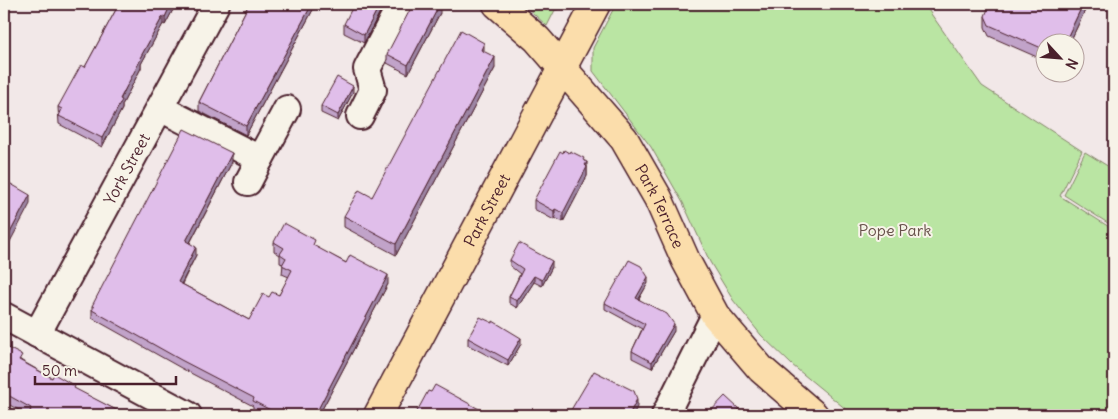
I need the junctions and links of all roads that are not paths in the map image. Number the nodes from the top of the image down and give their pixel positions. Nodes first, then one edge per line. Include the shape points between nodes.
1 (216, 4) edge
2 (401, 4) edge
3 (497, 4) edge
4 (596, 4) edge
5 (562, 67) junction
6 (160, 108) junction
7 (287, 109) dead end
8 (360, 116) dead end
9 (260, 159) junction
10 (248, 182) dead end
11 (715, 315) junction
12 (4, 316) edge
13 (37, 334) junction
14 (188, 415) edge
15 (378, 415) edge
16 (665, 415) edge
17 (814, 415) edge

1 - 6 street, York Street
2 - 8 street via 356,65 374,90
3 - 5 main road, Park Terrace via 538,39
4 - 5 main road, Park Street
5 - 11 main road, Park Terrace via 607,118 641,166
5 - 15 main road, Park Street
6 - 9 street
6 - 13 street, York Street
7 - 9 street
9 - 10 street
11 - 16 street
11 - 17 main road, Park Terrace via 761,369
12 - 13 street
13 - 14 street

